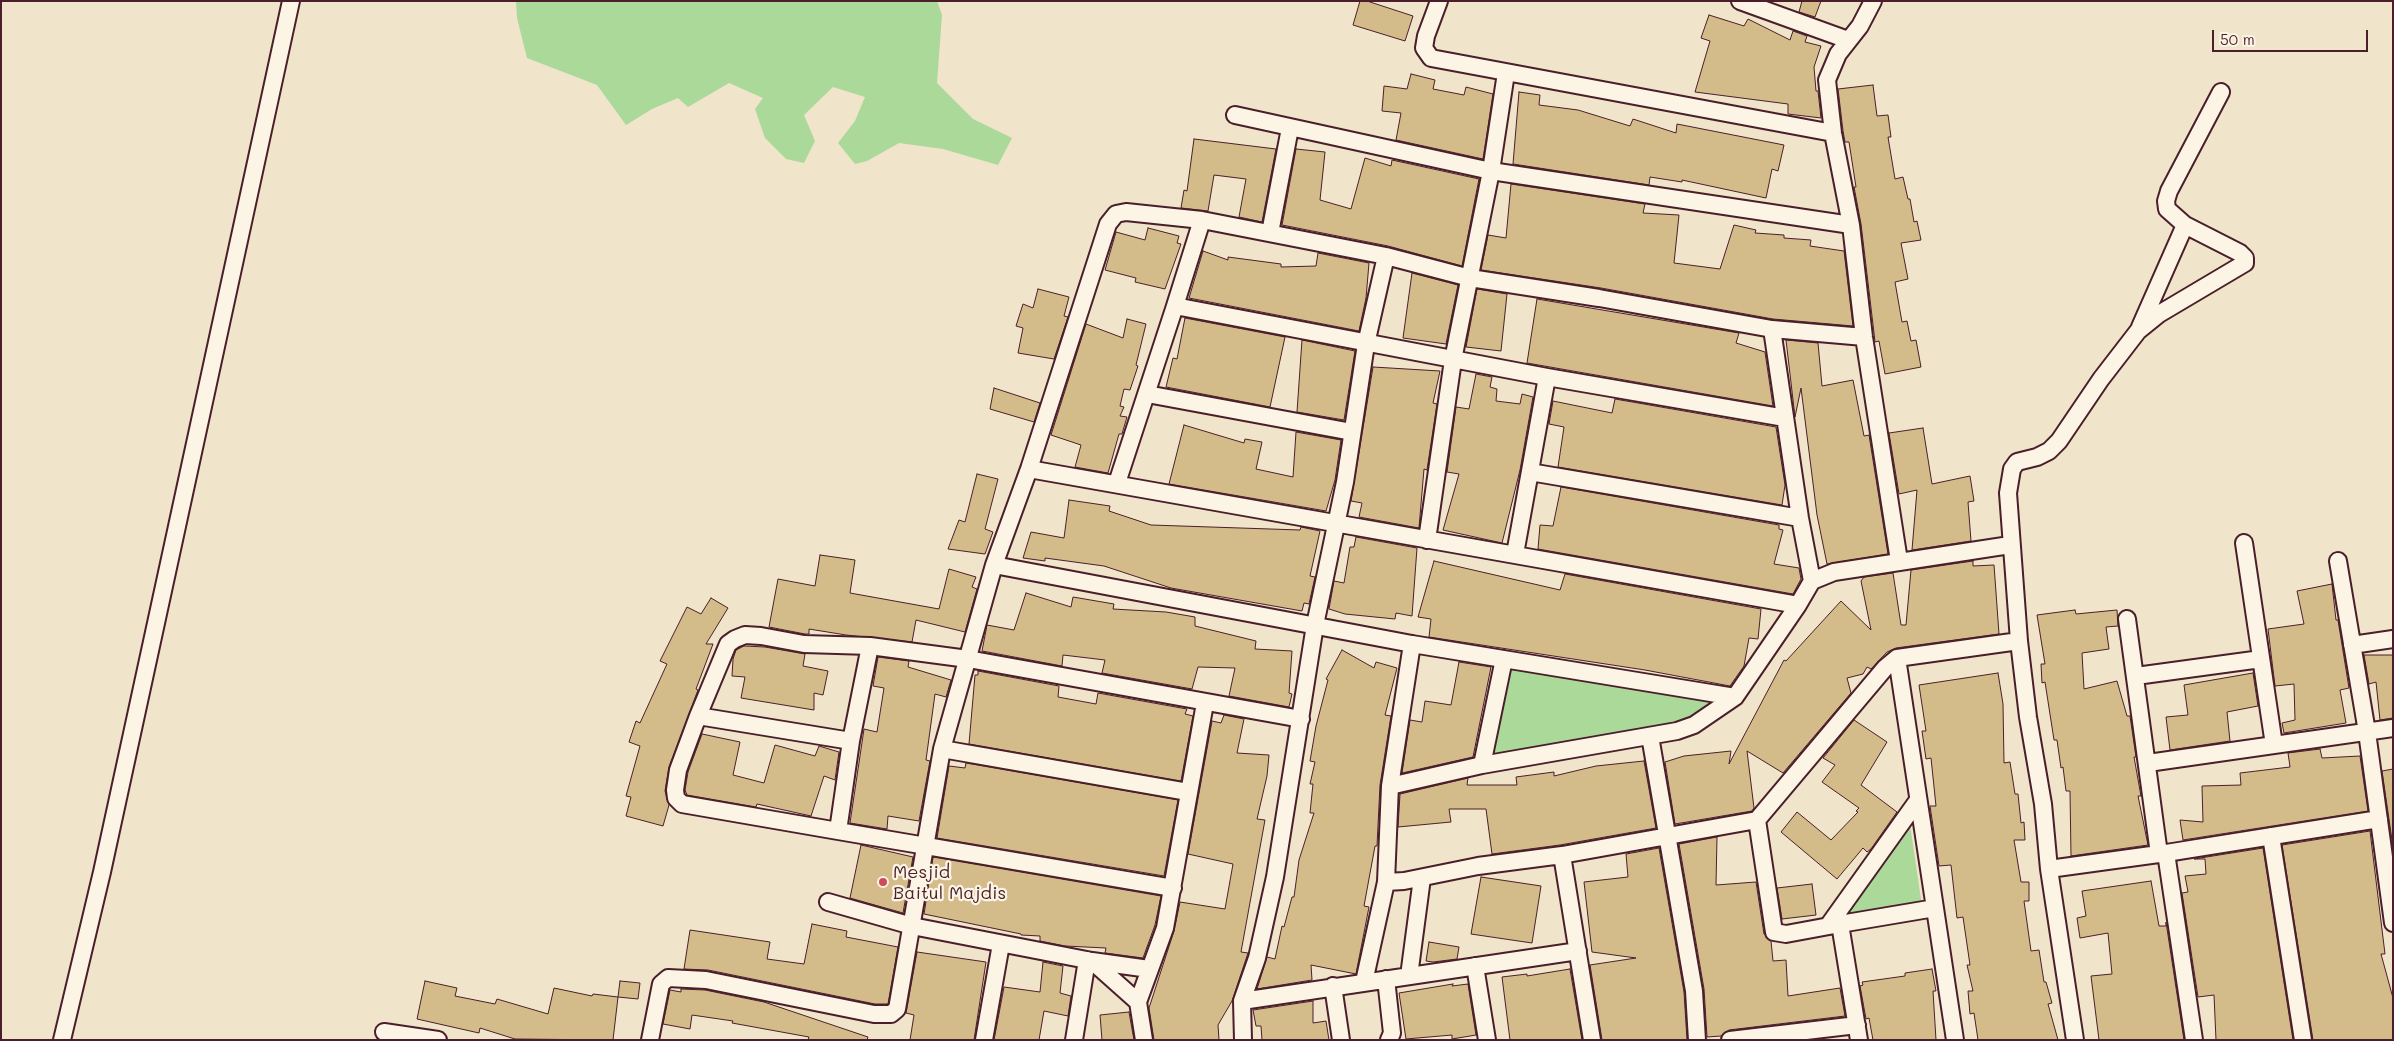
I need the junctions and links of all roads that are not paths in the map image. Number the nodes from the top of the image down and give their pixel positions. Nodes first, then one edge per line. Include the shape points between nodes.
1 (291, 1) edge
2 (1439, 1) edge
3 (1740, 1) edge
4 (1873, 1) edge
5 (1848, 40) junction
6 (1506, 73) junction
7 (2221, 92) dead end
8 (1235, 115) dead end
9 (1290, 128) junction
10 (1833, 133) junction
11 (1491, 171) junction
12 (1202, 220) junction
13 (1850, 225) junction
14 (2185, 226) junction
15 (1270, 233) junction
16 (1386, 256) junction
17 (1470, 278) junction
18 (1175, 306) junction
19 (1772, 329) junction
20 (2138, 331) junction
21 (1864, 337) junction
22 (1366, 344) junction
23 (1453, 360) junction
24 (1547, 377) junction
25 (1147, 394) junction
26 (1785, 418) junction
27 (1352, 432) junction
28 (1029, 469) junction
29 (1530, 472) junction
30 (1117, 483) junction
31 (1800, 518) junction
32 (1338, 523) junction
33 (1426, 540) junction
34 (2244, 543) dead end
35 (2010, 545) junction
36 (1516, 554) junction
37 (1899, 561) junction
38 (2338, 561) dead end
39 (994, 565) junction
40 (1812, 581) junction
41 (1798, 605) junction
42 (2127, 619) dead end
43 (1315, 625) junction
44 (2393, 638) edge
45 (2019, 641) junction
46 (1412, 644) junction
47 (2352, 645) junction
48 (870, 646) junction
49 (1897, 658) junction
50 (968, 659) junction
51 (1504, 659) junction
52 (2261, 659) junction
53 (2136, 676) junction
54 (1735, 697) junction
55 (1205, 703) junction
56 (698, 716) junction
57 (1301, 719) junction
58 (2393, 728) edge
59 (2367, 732) junction
60 (1650, 736) junction
61 (851, 740) junction
62 (2274, 745) junction
63 (942, 749) junction
64 (2148, 763) junction
65 (1482, 765) junction
66 (1390, 786) junction
67 (1188, 792) junction
68 (1918, 800) junction
69 (2379, 818) junction
70 (1757, 820) junction
71 (838, 830) junction
72 (1667, 835) junction
73 (2272, 836) junction
74 (924, 844) junction
75 (2163, 854) junction
76 (1562, 855) junction
77 (2049, 869) junction
78 (1422, 878) junction
79 (1386, 882) junction
80 (1173, 888) junction
81 (828, 902) dead end
82 (1934, 908) junction
83 (2393, 923) edge
84 (1834, 925) junction
85 (912, 926) junction
86 (1002, 944) junction
87 (1578, 951) junction
88 (1089, 961) junction
89 (1475, 966) junction
90 (1149, 969) junction
91 (1410, 976) junction
92 (1386, 979) junction
93 (1364, 982) junction
94 (1333, 986) junction
95 (1242, 1001) junction
96 (1138, 1002) junction
97 (384, 1032) dead end
98 (1858, 1032) edge
99 (62, 1040) edge
100 (438, 1040) edge
101 (650, 1040) edge
102 (984, 1040) edge
103 (1074, 1040) edge
104 (1144, 1040) edge
105 (1244, 1040) edge
106 (1342, 1040) edge
107 (1389, 1040) edge
108 (1487, 1040) edge
109 (1592, 1040) edge
110 (1697, 1040) edge
111 (1730, 1040) edge
112 (1955, 1040) edge
113 (2075, 1040) edge
114 (2194, 1040) edge
115 (2303, 1040) edge

1 - 99 street via 102,872
2 - 6 street via 1424,48 1431,58
3 - 5 street
4 - 5 street via 1860,26
5 - 10 street via 1832,64 1827,80
6 - 10 street
6 - 11 street
7 - 14 street via 2166,201 2167,209
8 - 9 street
9 - 11 street
9 - 15 street
10 - 13 street
11 - 13 street
11 - 17 street
12 - 15 street
12 - 18 street
12 - 28 street via 1126,212 1111,218
13 - 21 street
14 - 20 street
14 - 20 street via 2240,252 2245,263 2159,314
15 - 16 street
16 - 17 street
16 - 22 street
17 - 19 street
17 - 23 street
18 - 22 street
18 - 25 street
19 - 21 street
19 - 26 street
20 - 35 street via 2059,441 2038,457 2017,462 2012,469 2008,493
21 - 37 street
22 - 23 street
22 - 27 street
23 - 24 street
23 - 33 street
24 - 26 street
24 - 29 street
25 - 27 street
25 - 30 street
26 - 31 street
27 - 32 street
28 - 30 street
28 - 39 street
29 - 31 street
29 - 36 street
30 - 32 street
31 - 40 street
32 - 33 street
32 - 43 street
33 - 36 street
34 - 52 street
35 - 37 street
35 - 45 street
36 - 41 street
37 - 40 street via 1834,572
38 - 47 street
39 - 43 street
39 - 50 street
40 - 41 street
41 - 54 street
42 - 53 street
43 - 46 street
43 - 57 street
44 - 47 street
45 - 49 street
45 - 77 street via 2043,804
46 - 51 street
46 - 66 street
47 - 59 street
48 - 50 street
48 - 56 street via 804,644 761,636 735,639 722,654
48 - 61 street
49 - 68 street
49 - 70 street via 1885,668
50 - 55 street
50 - 63 street
51 - 54 street
51 - 65 street
52 - 53 street
52 - 62 street
53 - 64 street
54 - 60 street via 1694,725
55 - 57 street
55 - 67 street
56 - 61 street
56 - 71 street via 678,770 675,790 676,798 682,804
57 - 95 street via 1276,877 1257,958
58 - 59 street
59 - 62 street
59 - 69 street
60 - 65 street
60 - 72 street
61 - 71 street
62 - 64 street
63 - 67 street
63 - 74 street
64 - 75 street
65 - 66 street
66 - 79 street
67 - 80 street
68 - 82 street
68 - 84 street
69 - 73 street
69 - 83 street
70 - 72 street
70 - 84 street via 1774,932 1786,934
71 - 74 street
72 - 76 street
72 - 110 street via 1694,991
73 - 75 street
73 - 115 street
74 - 80 street
74 - 85 street
75 - 77 street
75 - 114 street
76 - 78 street via 1478,866
76 - 87 street
77 - 113 street
78 - 79 street
78 - 91 street
79 - 93 street
80 - 90 street via 1159,949
81 - 85 street
82 - 84 street
82 - 112 street
84 - 98 street
85 - 86 street
85 - 101 street via 897,1009 891,1014 855,1010 706,980 668,978 662,984
86 - 88 street
86 - 102 street
87 - 89 street
87 - 109 street
88 - 90 street
88 - 96 street
88 - 103 street
89 - 91 street
89 - 108 street
90 - 96 street
91 - 92 street
92 - 93 street
92 - 107 street via 1392,1033
93 - 94 street
94 - 95 street
94 - 106 street
95 - 105 street
96 - 104 street
97 - 100 street
98 - 111 street

